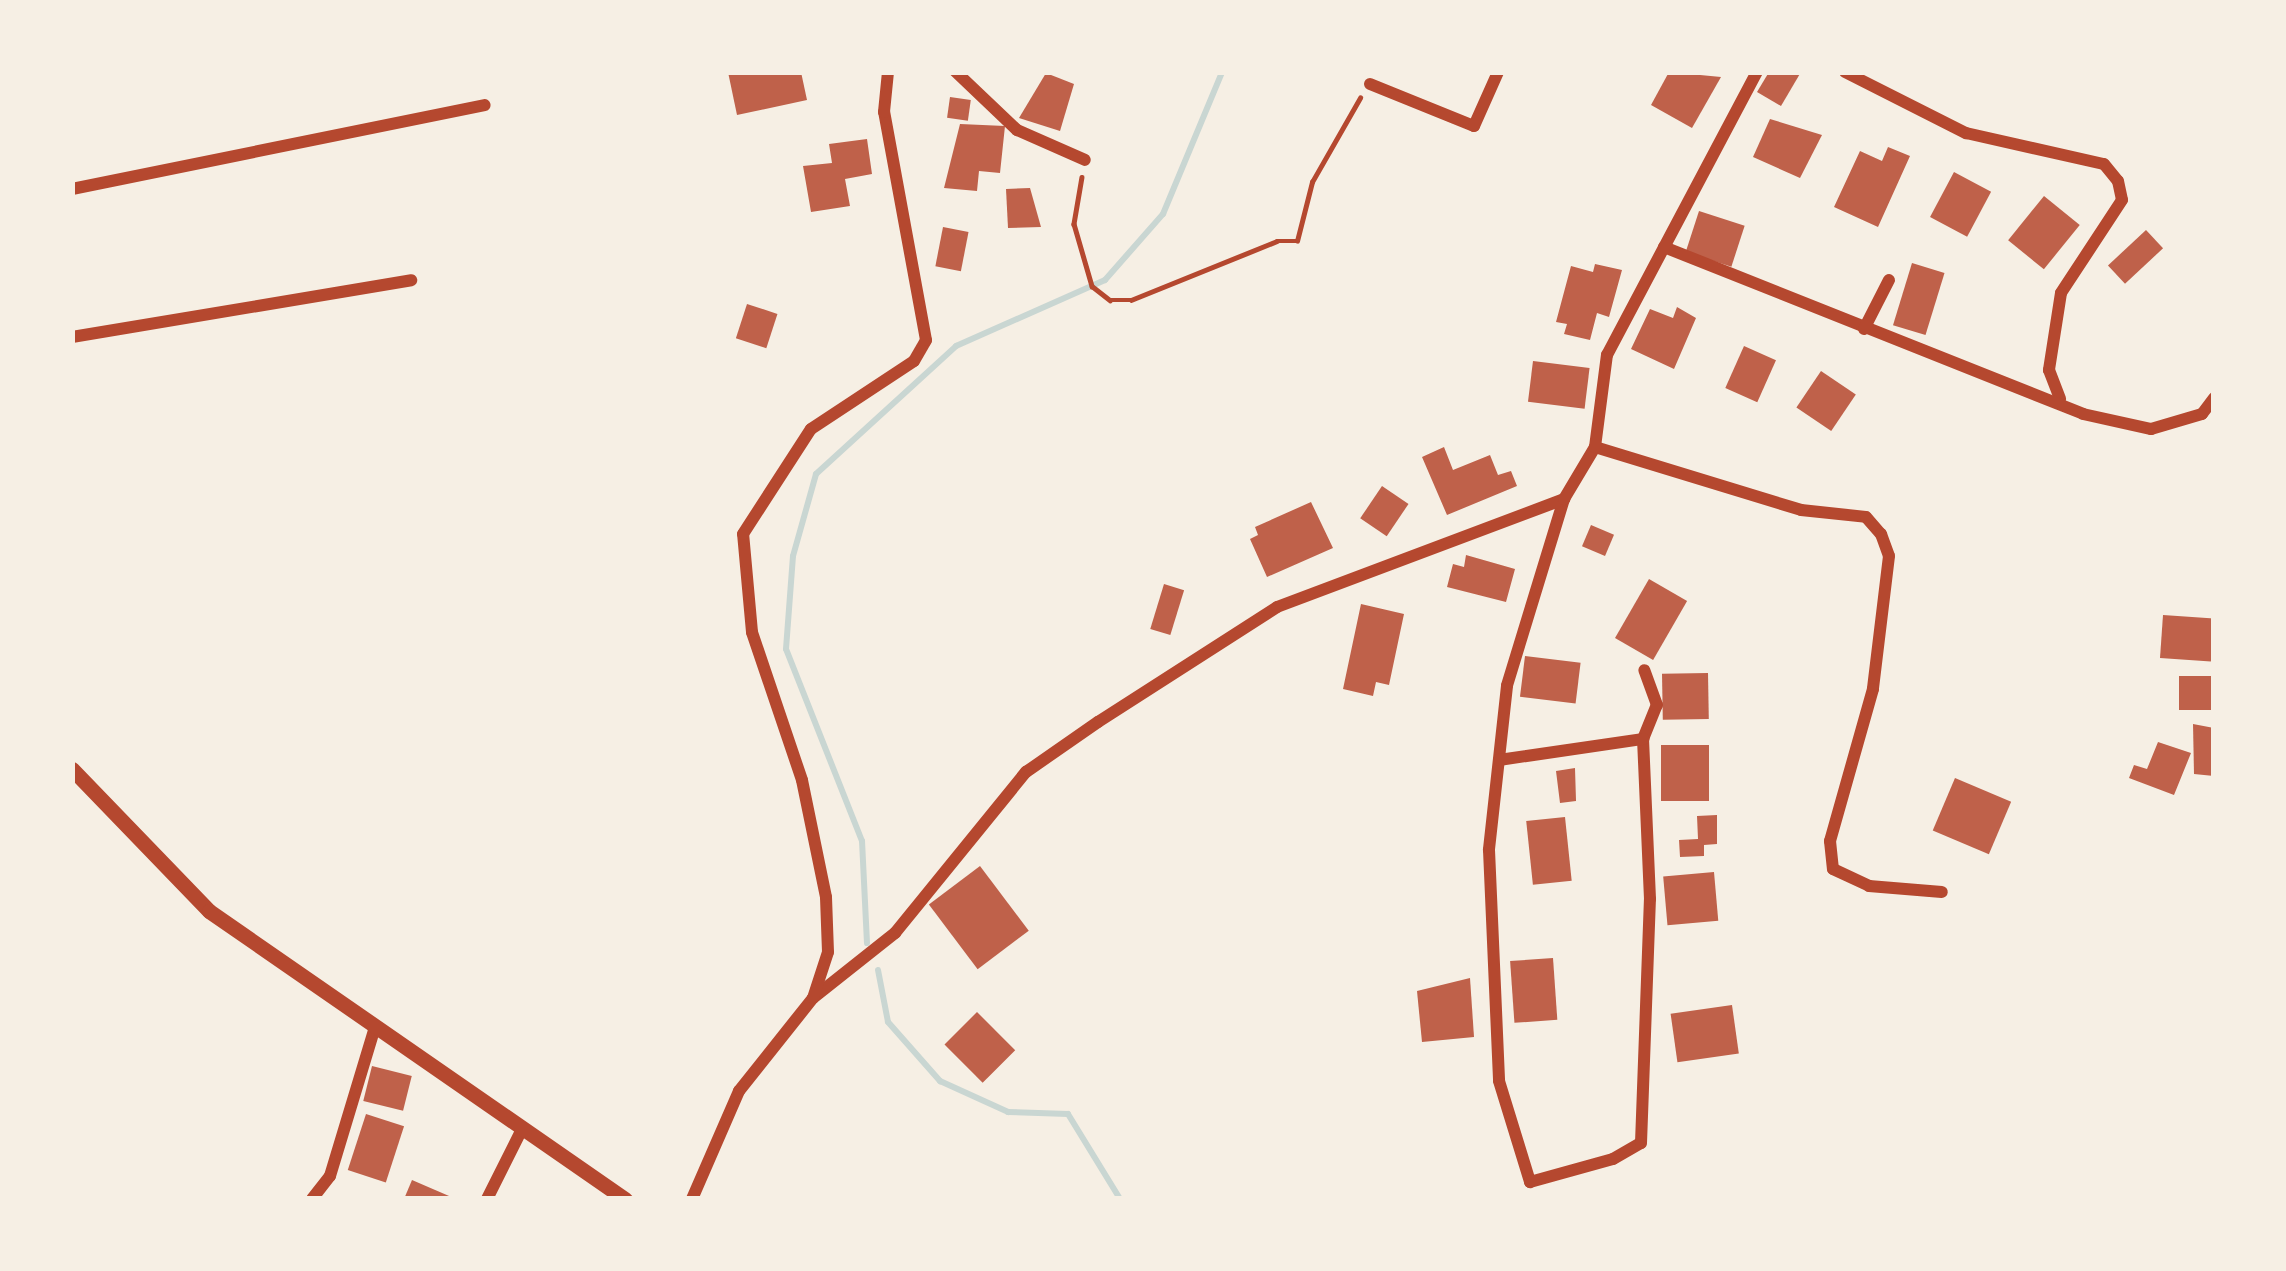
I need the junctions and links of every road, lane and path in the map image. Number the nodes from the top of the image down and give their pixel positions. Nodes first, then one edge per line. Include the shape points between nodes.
1 (888, 72) edge
2 (956, 72) edge
3 (1498, 72) edge
4 (1757, 72) edge
5 (1845, 72) edge
6 (1370, 84) joint
7 (485, 105) dead end
8 (1085, 160) joint
9 (72, 189) edge
10 (1664, 247) junction
11 (411, 280) dead end
12 (1889, 280) dead end
13 (1864, 329) junction
14 (72, 337) edge
15 (2214, 398) edge
16 (2060, 399) junction
17 (1594, 447) junction
18 (1564, 499) junction
19 (1643, 670) dead end
20 (1643, 740) junction
21 (1498, 760) junction
22 (72, 769) edge
23 (1942, 892) dead end
24 (813, 998) junction
25 (375, 1027) junction
26 (521, 1131) junction
27 (312, 1199) edge
28 (487, 1199) edge
29 (625, 1199) edge
30 (692, 1199) edge

1 - 24 street via 884,112 926,340 914,362 812,429 743,534 752,632 802,780 826,897 828,952
2 - 8 street via 1016,130
3 - 6 street via 1474,126
4 - 10 street
5 - 16 street via 1966,133 2104,164 2118,181 2122,200 2061,293 2049,370
6 - 8 path via 1312,182 1297,241 1277,241 1131,300 1110,300 1092,286 1074,224
7 - 9 street
10 - 13 street
10 - 17 street via 1607,355
11 - 14 street
12 - 13 street
13 - 16 street
15 - 16 street via 2202,414 2151,429 2083,414
17 - 18 street
17 - 23 street via 1801,510 1866,517 1881,534 1889,556 1873,689 1830,841 1833,869 1869,886
18 - 21 street via 1507,686
18 - 24 street via 1277,608 1098,722 1026,772 896,933
19 - 20 street via 1657,704
20 - 21 street
20 - 21 street via 1650,921 1641,1143 1613,1160 1529,1182 1499,1081 1489,966
22 - 25 street via 209,911
24 - 30 street via 739,1091
25 - 26 street
25 - 27 street via 330,1176
26 - 28 street
26 - 29 street

